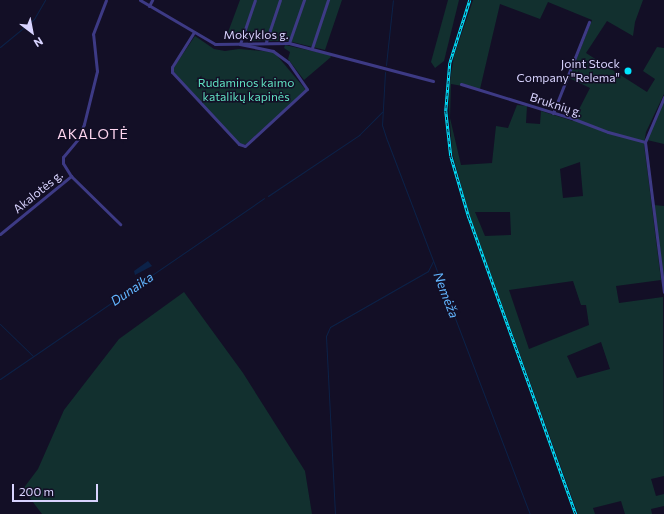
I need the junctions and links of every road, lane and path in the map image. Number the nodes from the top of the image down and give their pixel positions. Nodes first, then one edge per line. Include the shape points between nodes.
1 (106, 0) edge
2 (140, 0) edge
3 (152, 0) edge
4 (255, 0) edge
5 (280, 0) edge
6 (304, 0) edge
7 (328, 0) edge
8 (149, 6) junction
9 (589, 22) dead end
10 (194, 32) junction
11 (266, 42) junction
12 (276, 43) junction
13 (289, 43) junction
14 (240, 44) junction
15 (312, 48) junction
16 (273, 51) junction
17 (433, 82) dead end
18 (461, 84) dead end
19 (664, 97) edge
20 (553, 112) junction
21 (645, 142) junction
22 (71, 176) junction
23 (120, 224) dead end
24 (0, 234) edge
25 (664, 292) edge

1 - 22 street via 93,34 97,71 91,96 78,139 63,158 63,163
2 - 8 street, Mokyklos g.
3 - 8 street
4 - 14 street
5 - 11 street
6 - 13 street
7 - 15 street
8 - 10 street, Mokyklos g.
9 - 20 street
10 - 14 street, Mokyklos g. via 216,44
10 - 16 street via 172,67 172,72 243,147 307,91 303,81 288,62
11 - 12 street, Mokyklos g.
11 - 14 street, Mokyklos g.
12 - 13 street, Mokyklos g.
12 - 16 street
13 - 15 street, Mokyklos g.
14 - 16 street
15 - 17 street, Mokyklos g.
18 - 20 street, Bruknių g.
19 - 21 street
20 - 21 street, Bruknių g.
21 - 25 street
22 - 23 street, Akalotės g.
22 - 24 street, Akalotės g.

